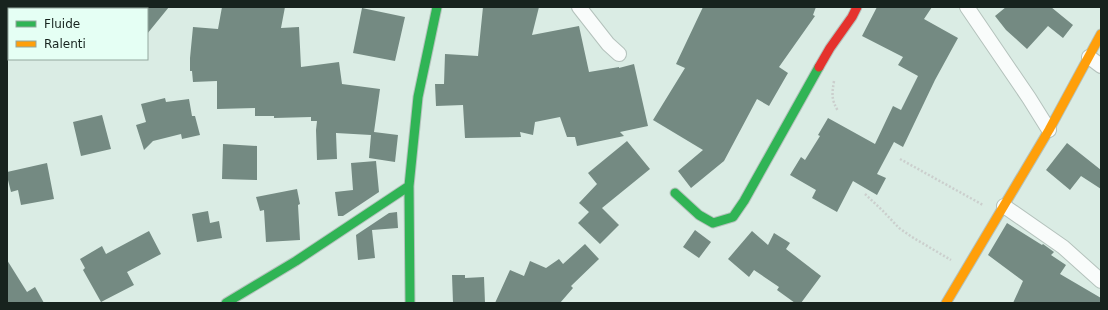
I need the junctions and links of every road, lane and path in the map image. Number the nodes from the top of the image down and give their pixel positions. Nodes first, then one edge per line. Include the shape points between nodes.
1 (437, 7) edge
2 (579, 7) edge
3 (857, 7) edge
4 (968, 7) edge
5 (1101, 34) edge
6 (619, 54) dead end
7 (1089, 57) junction
8 (1101, 66) edge
9 (1049, 130) junction
10 (900, 159) dead end
11 (409, 186) junction
12 (675, 193) dead end
13 (865, 194) dead end
14 (1001, 210) junction
15 (965, 271) junction
16 (1101, 281) edge
17 (226, 303) edge
18 (410, 303) edge
19 (946, 303) edge

1 - 11 street via 418,97
2 - 6 street
3 - 12 street via 830,48 733,217 713,223 699,215
4 - 9 street
5 - 7 street
7 - 8 street
7 - 9 street
9 - 14 street
10 - 14 path
11 - 17 street via 302,257
11 - 18 street
13 - 15 path via 899,228
14 - 15 street
14 - 16 street via 1063,247
15 - 19 street

